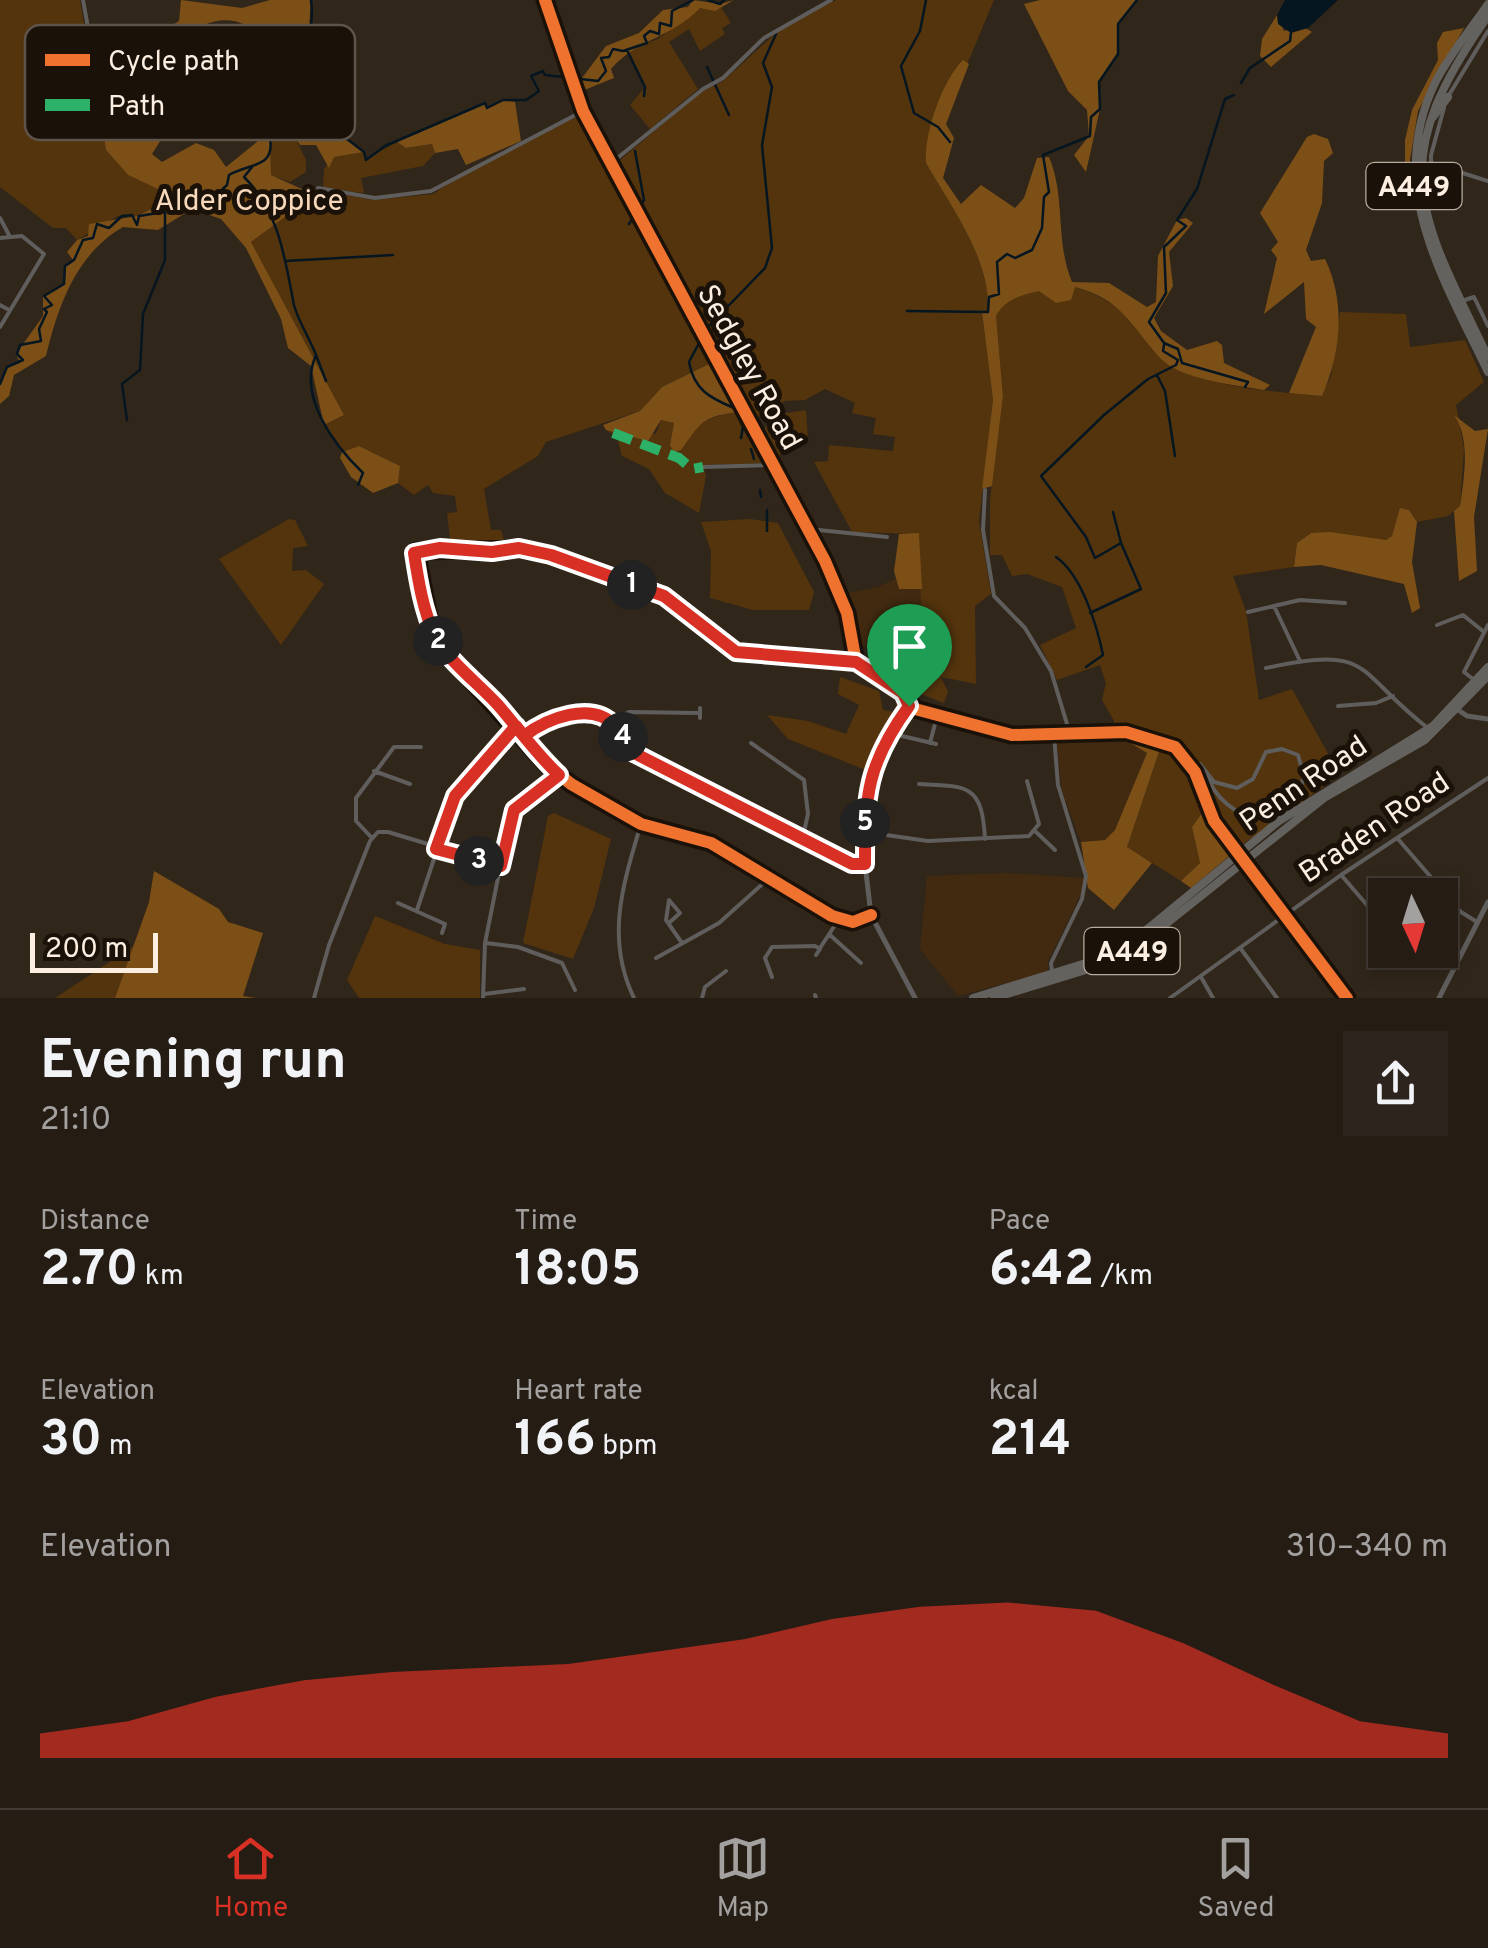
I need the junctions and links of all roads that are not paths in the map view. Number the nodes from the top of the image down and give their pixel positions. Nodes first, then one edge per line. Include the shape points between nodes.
1 (84, 0) edge
2 (546, 0) edge
3 (831, 0) edge
4 (1488, 4) edge
5 (1488, 16) edge
6 (88, 25) edge
7 (1488, 31) edge
8 (1448, 97) junction
9 (582, 107) junction
10 (1423, 145) junction
11 (1430, 163) junction
12 (610, 164) junction
13 (1488, 182) edge
14 (318, 188) dead end
15 (1431, 200) dead end
16 (0, 218) edge
17 (10, 236) junction
18 (0, 238) edge
19 (1462, 301) junction
20 (0, 305) edge
21 (9, 310) junction
22 (1488, 326) edge
23 (0, 327) edge
24 (1488, 356) edge
25 (1488, 372) edge
26 (775, 465) junction
27 (703, 467) dead end
28 (985, 490) dead end
29 (809, 529) junction
30 (888, 537) dead end
31 (1346, 603) dead end
32 (1274, 606) junction
33 (1248, 612) dead end
34 (1437, 625) dead end
35 (1488, 625) edge
36 (1484, 632) junction
37 (1300, 660) junction
38 (856, 662) junction
39 (1488, 667) edge
40 (1266, 668) dead end
41 (1481, 680) edge
42 (1393, 696) junction
43 (909, 703) junction
44 (1338, 706) dead end
45 (1454, 708) junction
46 (699, 713) dead end
47 (937, 716) junction
48 (1488, 718) edge
49 (612, 723) junction
50 (516, 726) junction
51 (1429, 729) junction
52 (1070, 734) junction
53 (524, 736) junction
54 (1054, 736) junction
55 (905, 739) dead end
56 (750, 743) dead end
57 (421, 747) dead end
58 (1193, 768) junction
59 (374, 771) junction
60 (1205, 772) junction
61 (559, 775) junction
62 (1488, 778) edge
63 (410, 784) dead end
64 (1031, 785) dead end
65 (923, 787) dead end
66 (641, 824) junction
67 (865, 832) junction
68 (1036, 832) junction
69 (802, 836) junction
70 (372, 838) junction
71 (1397, 838) junction
72 (985, 840) junction
73 (1053, 846) dead end
74 (436, 849) junction
75 (1243, 855) junction
76 (865, 864) junction
77 (501, 866) junction
78 (1341, 875) junction
79 (768, 879) junction
80 (398, 903) dead end
81 (1487, 904) edge
82 (1368, 906) edge
83 (417, 910) junction
84 (448, 915) dead end
85 (871, 915) junction
86 (1287, 915) junction
87 (839, 919) junction
88 (670, 922) dead end
89 (1477, 922) junction
90 (445, 924) junction
91 (442, 932) dead end
92 (830, 935) junction
93 (485, 943) junction
94 (682, 943) junction
95 (1240, 948) junction
96 (820, 949) junction
97 (816, 955) dead end
98 (656, 958) dead end
99 (861, 963) dead end
100 (767, 969) junction
101 (726, 971) dead end
102 (760, 973) dead end
103 (772, 977) dead end
104 (1200, 977) junction
105 (1053, 978) junction
106 (572, 987) dead end
107 (524, 989) dead end
108 (1012, 992) edge
109 (483, 996) edge
110 (314, 998) edge
111 (634, 998) edge
112 (702, 998) edge
113 (916, 998) edge
114 (973, 998) edge
115 (994, 998) edge
116 (1170, 998) edge
117 (1213, 998) edge
118 (1277, 998) edge
119 (1347, 998) edge
120 (1439, 998) edge

1 - 6 street
2 - 9 street
3 - 12 street via 764,38
4 - 25 highway, A449 via 1435,83 1419,126 1414,173 1431,252
5 - 10 highway, A449 via 1444,82
7 - 8 street
8 - 10 highway
8 - 11 street
9 - 12 street, Sedgley Road
9 - 14 street via 431,191 376,198
10 - 19 highway, A449 via 1427,217
11 - 13 street
11 - 15 street
12 - 26 street, Sedgley Road
16 - 17 street
17 - 18 street
17 - 21 street via 22,236 44,254
19 - 22 street via 1474,298
19 - 24 highway, A449
20 - 21 street
21 - 23 street
26 - 27 street
26 - 29 street, Sedgley Road
28 - 52 street via 983,530 994,596 1025,628 1051,671
29 - 30 street
29 - 38 street, Sedgley Road via 846,613
31 - 32 street
32 - 33 street
32 - 37 street
34 - 36 street via 1463,615
35 - 36 street
36 - 41 street via 1464,672
37 - 40 street
37 - 42 street via 1353,663
38 - 43 street
38 - 50 street via 736,652 664,596 536,551 414,553 431,627 443,649
39 - 41 highway, Penn Road / A449
41 - 45 highway, Penn Road / A449
42 - 44 street
42 - 51 street
43 - 47 street
43 - 67 street via 872,766
45 - 48 street
45 - 51 highway, Penn Road / A449
45 - 75 highway, Penn Road / A449 via 1425,740
46 - 49 street via 630,712
47 - 54 street via 1012,735
47 - 55 street via 933,744
49 - 53 street via 577,714
49 - 69 street via 634,753
50 - 53 street
50 - 74 street via 455,796
51 - 75 highway, Penn Road / A449 via 1322,790
52 - 54 street
52 - 58 street via 1143,734 1175,747
53 - 61 street
54 - 105 street via 1058,786 1086,876 1052,961
56 - 69 street via 804,780 808,814
57 - 59 street via 394,747
58 - 60 street via 1200,764
58 - 75 street via 1207,810
59 - 63 street
59 - 70 street via 353,809
60 - 60 street via 1221,803 1246,816 1283,809 1304,776 1298,755 1276,749 1262,755 1253,779 1237,788
61 - 66 street
61 - 77 street via 514,810
62 - 71 street, Braden Road
64 - 68 street
65 - 72 street via 962,786 976,796
66 - 79 street via 704,839
66 - 111 street via 620,896 616,942
67 - 72 street
67 - 76 street
68 - 72 street
68 - 73 street
69 - 76 street via 852,864
70 - 74 street via 384,831
70 - 110 street
71 - 78 street, Braden Road
71 - 89 street
74 - 77 street
74 - 83 street
75 - 86 street
75 - 105 highway, Penn Road / A449 via 1118,953
76 - 85 street
77 - 93 street
78 - 82 street
78 - 86 street, Braden Road
79 - 87 street
79 - 94 street via 719,922
80 - 83 street
81 - 89 street
83 - 90 street
84 - 90 street
85 - 87 street
85 - 113 street
86 - 95 street, Braden Road
86 - 119 street
87 - 92 street
88 - 94 street
89 - 120 street
90 - 91 street
92 - 96 street
92 - 99 street
93 - 106 street via 562,963
93 - 109 street
94 - 98 street
95 - 104 street, Braden Road
95 - 118 street
96 - 97 street
96 - 100 street via 772,948
100 - 102 street
100 - 103 street
101 - 112 street
104 - 116 street, Braden Road
104 - 117 street
105 - 108 highway, Penn Road / A449
107 - 109 street
108 - 114 highway, Penn Road / A449
108 - 115 highway, Penn Road / A449

